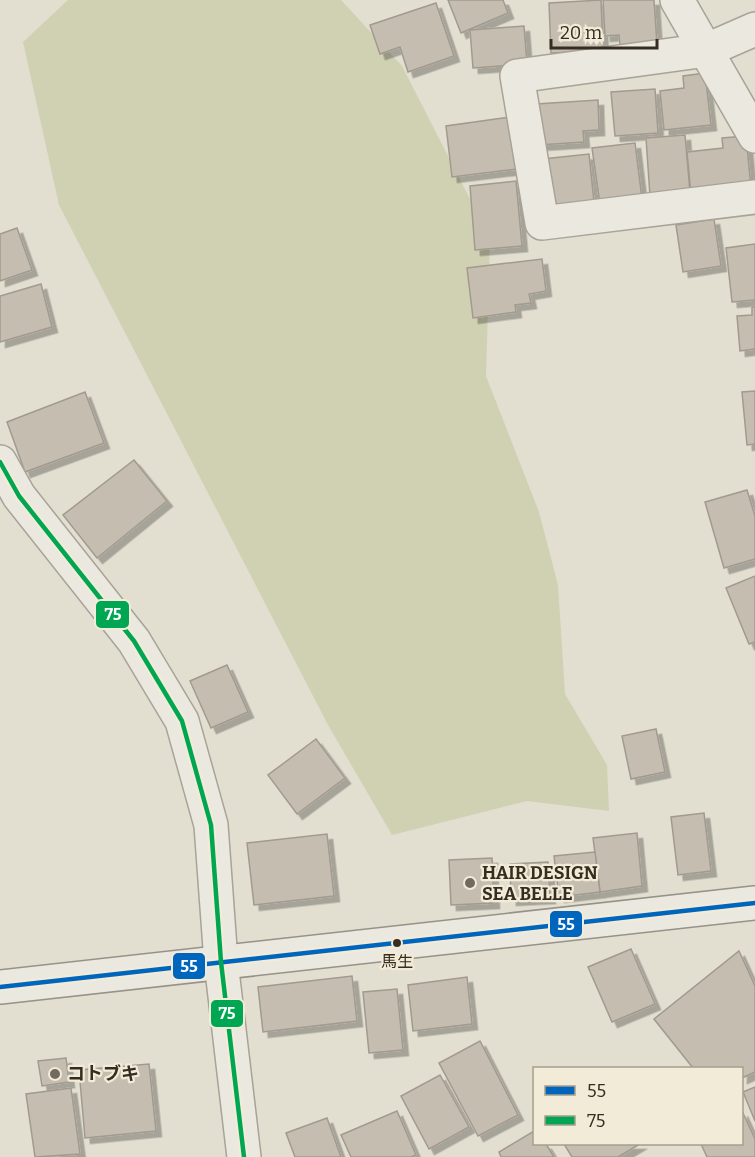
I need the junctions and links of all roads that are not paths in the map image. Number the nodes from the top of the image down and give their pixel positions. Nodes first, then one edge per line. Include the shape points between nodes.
1 (677, 0) edge
2 (755, 29) edge
3 (707, 50) junction
4 (755, 136) edge
5 (755, 197) edge
6 (0, 462) edge
7 (755, 903) edge
8 (221, 962) junction
9 (0, 987) edge
10 (244, 1157) edge

1 - 3 street
2 - 3 street
3 - 4 street
3 - 5 street via 518,75 542,223
6 - 8 street via 19,496 134,641 182,721 211,825
7 - 8 street
8 - 9 street
8 - 10 street

